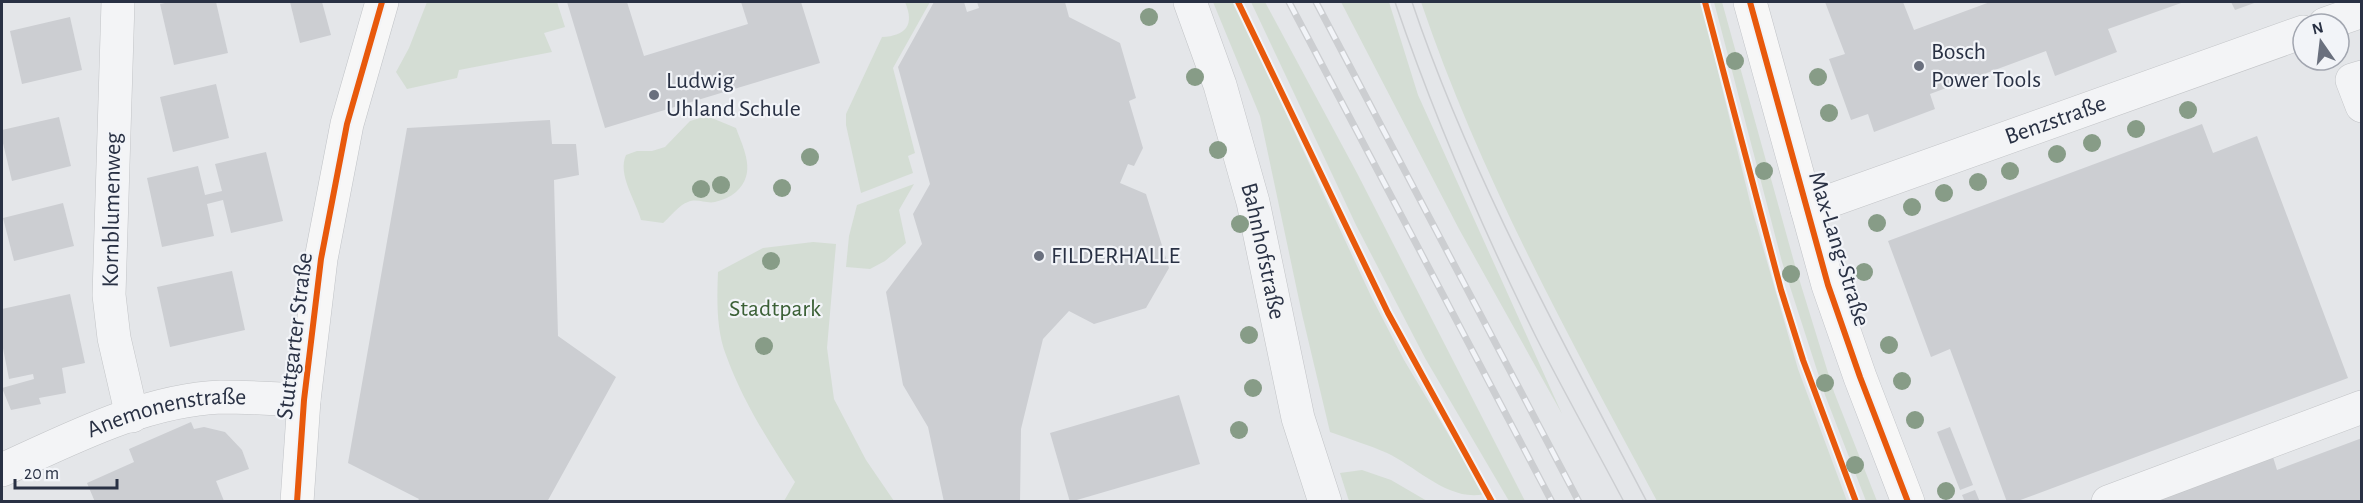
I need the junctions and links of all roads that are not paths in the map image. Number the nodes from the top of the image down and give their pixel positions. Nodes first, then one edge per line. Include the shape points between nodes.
1 (118, 2) edge
2 (382, 2) edge
3 (1190, 2) edge
4 (1750, 2) edge
5 (2291, 36) edge
6 (2361, 77) edge
7 (2361, 106) edge
8 (1807, 209) junction
9 (304, 400) junction
10 (2361, 407) edge
11 (132, 416) junction
12 (2, 470) edge
13 (297, 501) edge
14 (1325, 501) edge
15 (1908, 501) edge
16 (2108, 501) edge

1 - 11 street, Kornblumenweg via 109,295 114,338
2 - 9 main road, Stuttgarter Straße via 345,135 321,260
3 - 14 street, Bahnhofstraße via 1220,86 1253,202 1298,418
4 - 8 main road, Max-Lang-Straße
5 - 8 street, Benzstraße
6 - 7 street via 2352,80
8 - 15 main road, Max-Lang-Straße via 1847,340
9 - 11 street, Anemonenstraße via 220,397
9 - 13 main road, Stuttgarter Straße
10 - 16 street
11 - 12 street, Anemonenstraße

